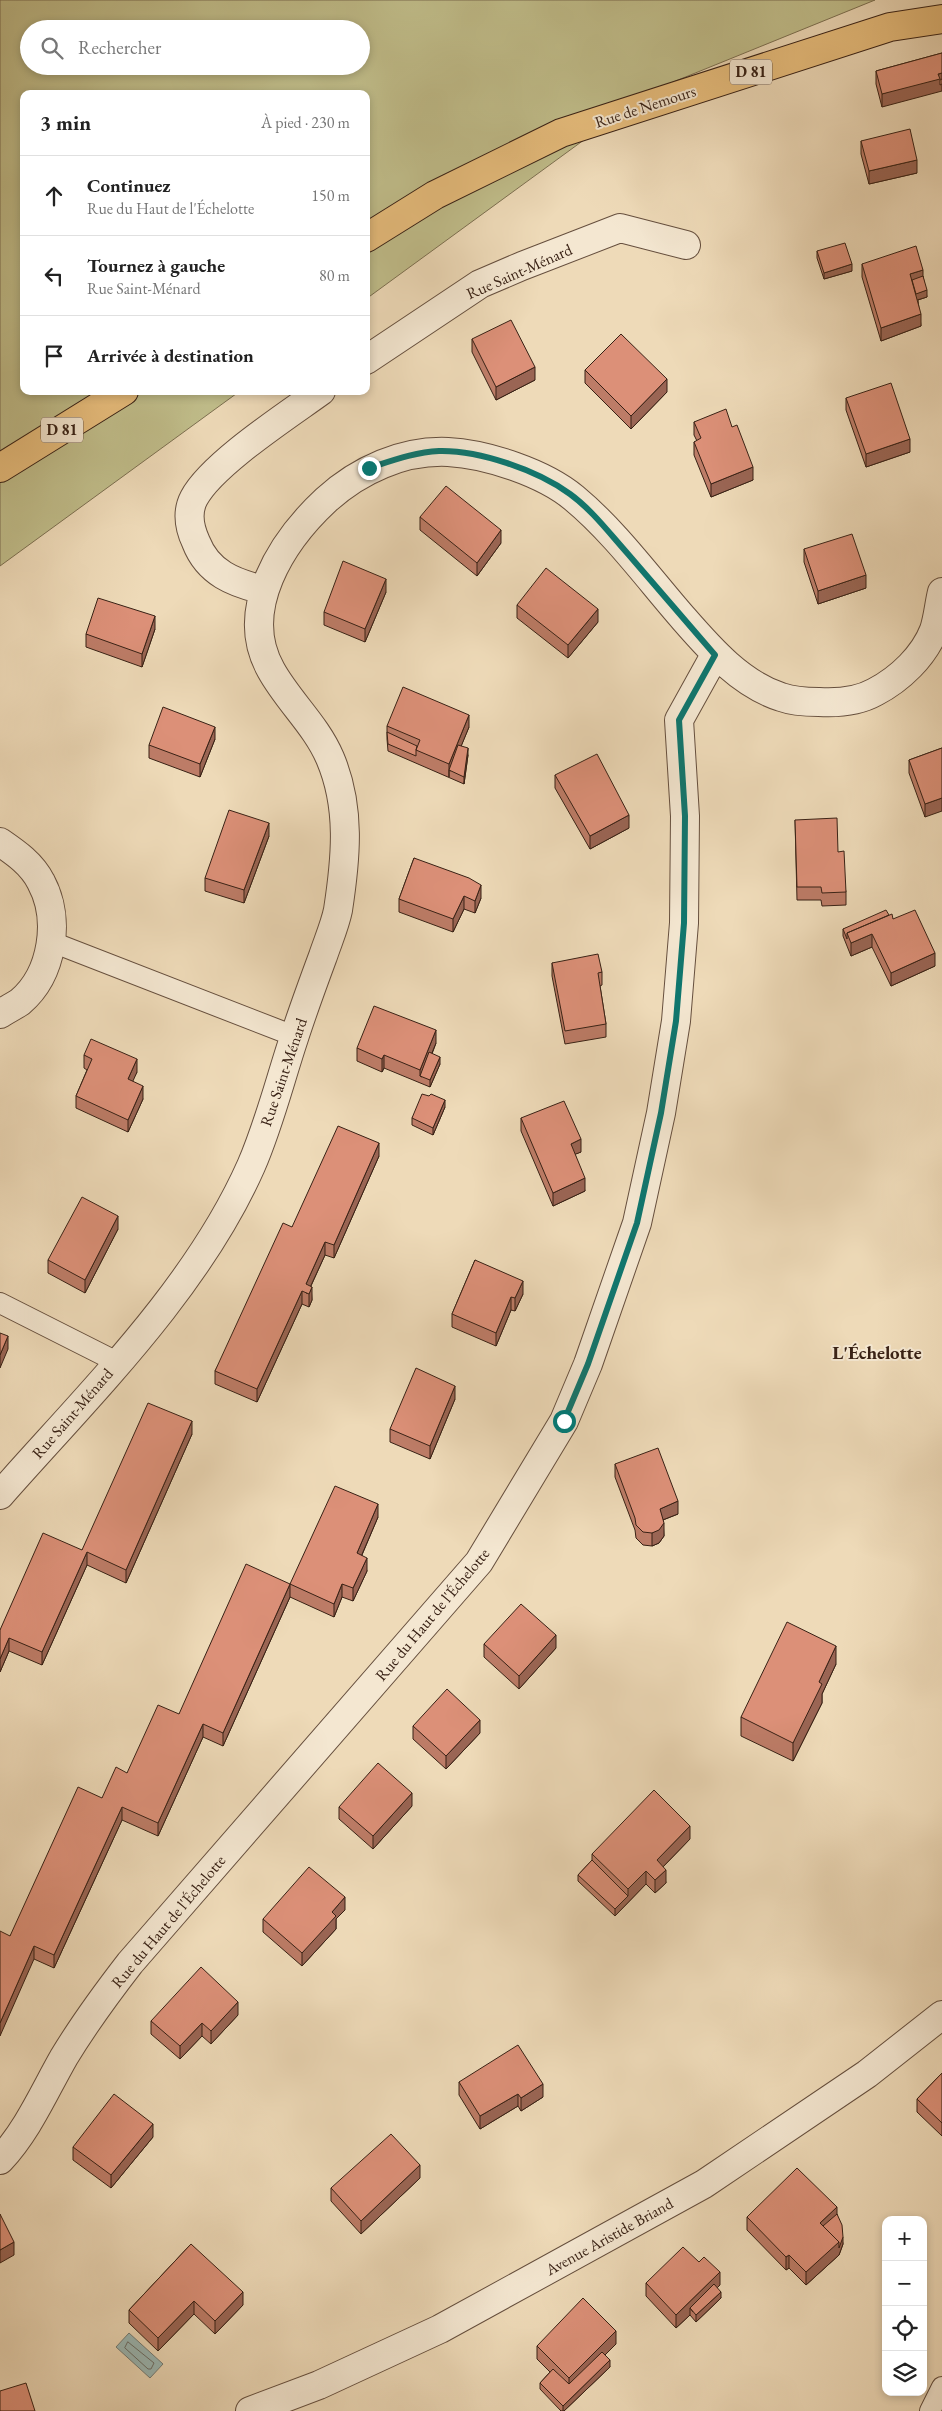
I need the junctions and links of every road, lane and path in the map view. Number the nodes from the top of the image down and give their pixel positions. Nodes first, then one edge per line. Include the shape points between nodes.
1 (942, 19) edge
2 (370, 235) edge
3 (686, 244) dead end
4 (370, 357) edge
5 (118, 395) edge
6 (316, 395) edge
7 (0, 468) edge
8 (264, 590) junction
9 (942, 592) edge
10 (715, 655) junction
11 (0, 842) edge
12 (52, 942) junction
13 (0, 1014) edge
14 (294, 1036) junction
15 (0, 1303) edge
16 (117, 1362) junction
17 (0, 1494) edge
18 (942, 2015) edge
19 (0, 2160) edge
20 (942, 2387) edge
21 (250, 2411) edge
22 (930, 2411) edge

1 - 2 main road, Rue de Nemours / D 81 via 890,27 561,133 435,194
3 - 4 street, Rue Saint-Ménard via 620,228 480,284
5 - 7 main road, D 81
6 - 8 street via 267,429 216,472 194,498 189,514 199,551 216,570 235,583
8 - 10 street, Rue Saint-Ménard via 296,531 329,497 369,468 412,455 464,452 505,463 570,494 600,523
8 - 14 street, Rue Saint-Ménard via 259,630 261,649 280,684 328,752 339,781 345,813 345,849 337,916
9 - 10 street via 933,632 911,666 870,696 830,703 781,697 755,684
10 - 19 street, Rue du Haut de l'Échelotte via 679,720 685,816 684,923 676,1021 661,1113 637,1223 594,1347 564,1421 480,1562 130,1963 91,2014 32,2118
11 - 12 street via 22,858 41,882 51,911
12 - 13 street via 42,974 20,1001
12 - 14 lane
14 - 16 street, Rue Saint-Ménard via 252,1164 217,1230 177,1289
15 - 16 lane
16 - 17 street, Rue Saint-Ménard
18 - 21 street, Avenue Aristide Briand via 867,2074 704,2184 440,2329 319,2385
20 - 22 lane

